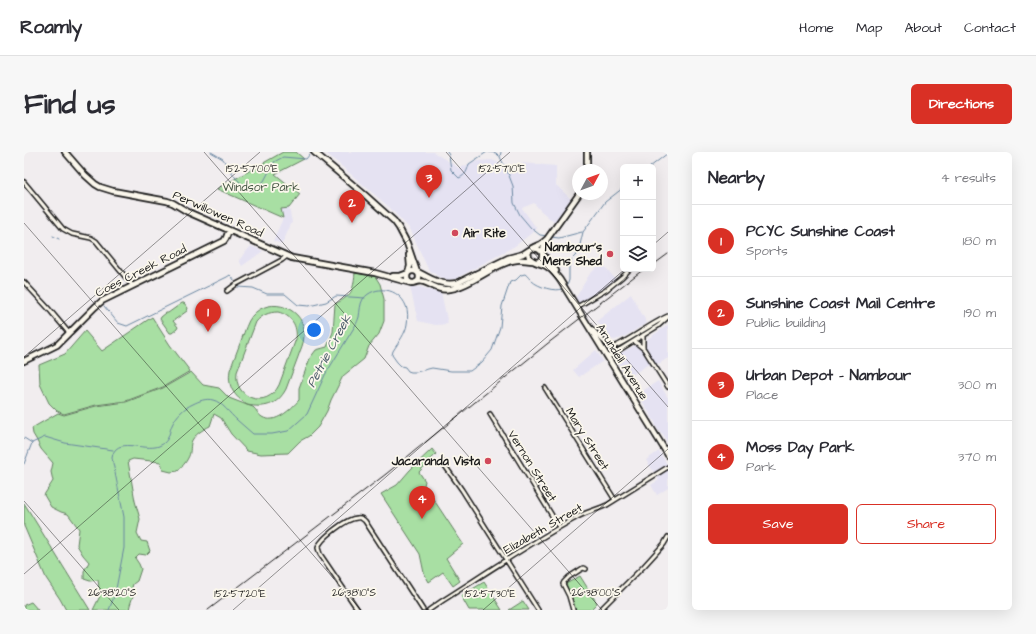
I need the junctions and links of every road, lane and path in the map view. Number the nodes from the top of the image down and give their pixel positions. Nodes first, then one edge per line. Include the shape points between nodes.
1 (65, 152) edge
2 (314, 152) edge
3 (587, 152) edge
4 (587, 164) edge
5 (24, 182) edge
6 (575, 200) edge
7 (229, 230) junction
8 (547, 240) junction
9 (531, 248) junction
10 (409, 249) junction
11 (542, 253) junction
12 (287, 256) junction
13 (535, 262) junction
14 (418, 272) junction
15 (627, 272) edge
16 (375, 273) junction
17 (408, 273) junction
18 (558, 278) junction
19 (24, 282) edge
20 (414, 283) junction
21 (132, 285) junction
22 (227, 291) dead end
23 (577, 307) junction
24 (668, 317) edge
25 (586, 324) junction
26 (69, 333) junction
27 (643, 335) junction
28 (634, 341) junction
29 (644, 349) junction
30 (608, 357) junction
31 (24, 361) edge
32 (668, 387) edge
33 (545, 388) dead end
34 (490, 414) dead end
35 (668, 456) edge
36 (443, 463) dead end
37 (668, 467) edge
38 (615, 500) junction
39 (559, 527) junction
40 (668, 537) edge
41 (506, 560) junction
42 (586, 569) dead end
43 (358, 610) edge
44 (423, 610) edge
45 (428, 610) edge
46 (538, 610) edge
47 (573, 610) edge
48 (600, 610) edge

1 - 7 street, Perwillowen Road via 94,184 100,187 173,203
2 - 10 street via 391,218
3 - 4 street
5 - 21 street via 64,229 96,241
6 - 8 street
7 - 12 street, Perwillowen Road
7 - 21 street, Coes Creek Road via 224,241
8 - 9 street
8 - 11 street
9 - 11 street via 538,248
9 - 13 street via 528,257
9 - 14 street via 524,254 508,258 457,283 439,283
10 - 14 street
10 - 17 street
11 - 13 street via 541,260
11 - 18 street, Arundell Avenue
12 - 16 street, Perwillowen Road
12 - 22 street
13 - 18 street, Arundell Avenue via 548,266
13 - 20 street, Perwillowen Road via 519,259 511,261 453,289 443,289 420,281
14 - 17 street via 413,270
14 - 20 street via 420,276
15 - 23 street via 606,290
16 - 17 street, Perwillowen Road via 398,276
16 - 20 street, Perwillowen Road
17 - 20 street via 407,279
18 - 23 street, Arundell Avenue
19 - 26 street
21 - 26 street, Coes Creek Road via 99,303
23 - 25 street, Arundell Avenue
24 - 25 street via 614,347
24 - 27 street
25 - 30 street, Arundell Avenue
26 - 31 street, Coes Creek Road via 51,348
27 - 28 street
27 - 29 street
28 - 29 street
28 - 30 street
29 - 32 street
30 - 35 street, Arundell Avenue
33 - 38 street, Mary Street
34 - 39 street, Vernon Street
36 - 41 street
37 - 38 street, Elizabeth Street
38 - 39 street, Elizabeth Street
39 - 41 street, Elizabeth Street
40 - 48 street via 644,566
41 - 45 street, Elizabeth Street
41 - 46 street
42 - 47 street via 583,568 569,576 563,584
43 - 44 street via 318,548 320,543 353,518 365,521

